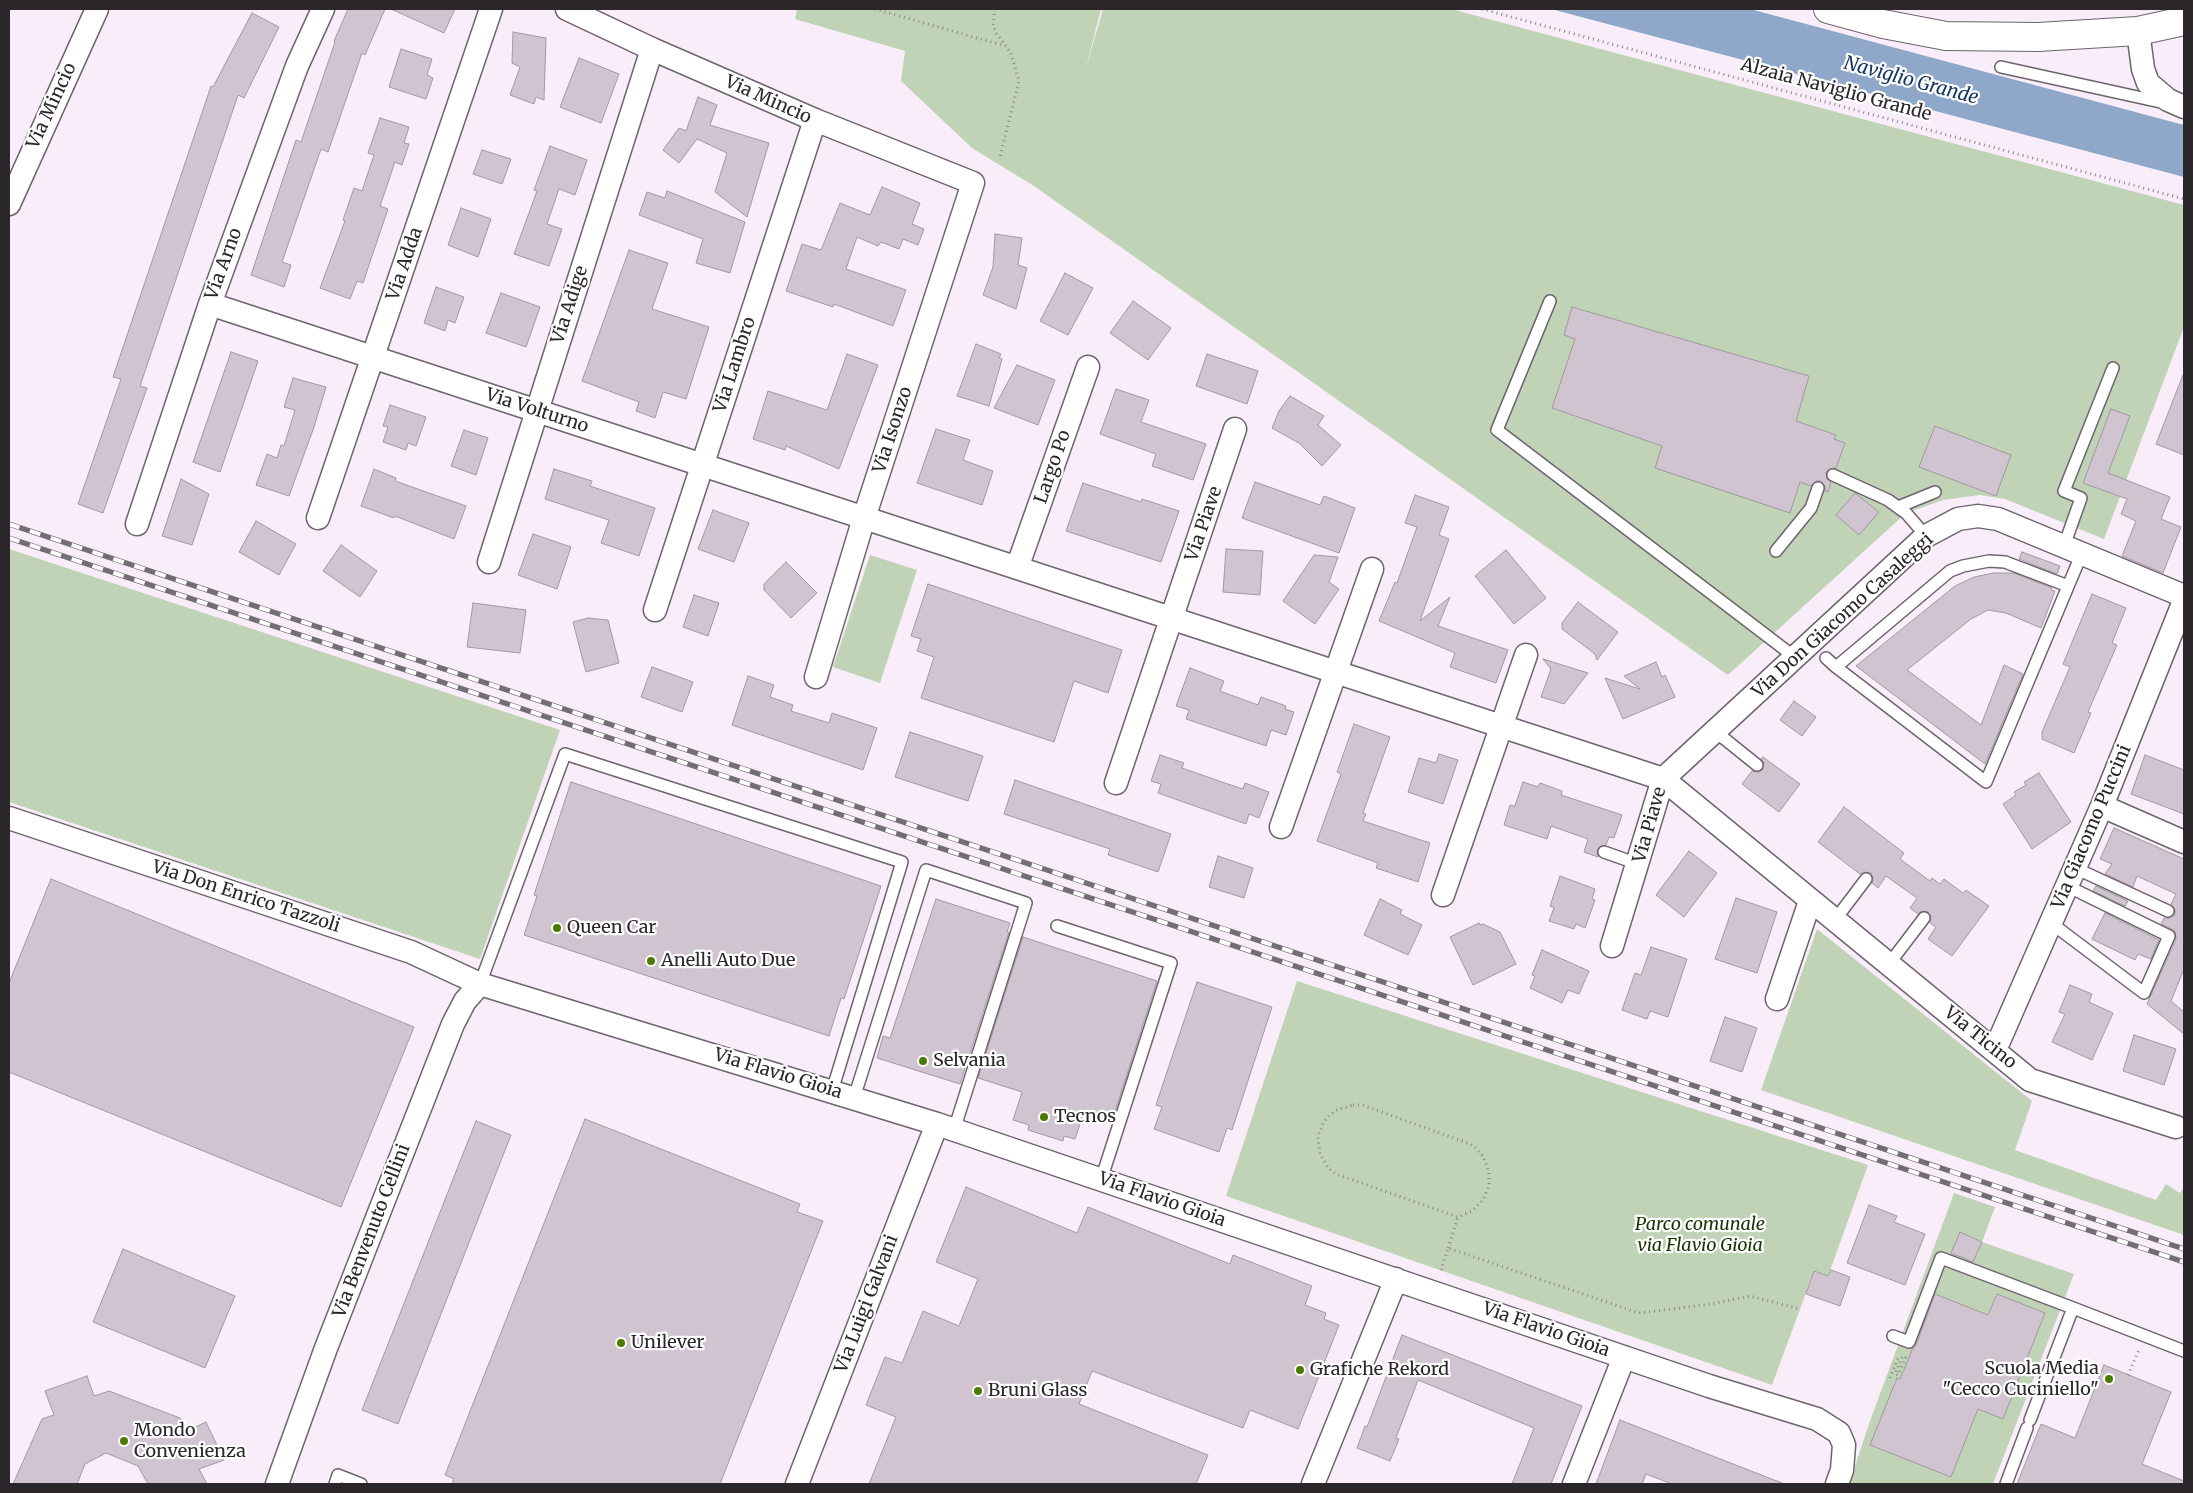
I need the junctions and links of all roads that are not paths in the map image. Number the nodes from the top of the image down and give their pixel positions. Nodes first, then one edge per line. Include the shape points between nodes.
1 (97, 9) edge
2 (323, 9) edge
3 (491, 9) edge
4 (567, 9) edge
5 (1828, 9) edge
6 (2184, 21) edge
7 (2138, 31) junction
8 (652, 49) junction
9 (2001, 66) dead end
10 (2184, 107) edge
11 (815, 120) junction
12 (973, 183) joint
13 (9, 204) edge
14 (1550, 301) dead end
15 (210, 304) junction
16 (373, 358) junction
17 (1088, 367) dead end
18 (2113, 368) dead end
19 (537, 411) junction
20 (1236, 429) dead end
21 (702, 465) junction
22 (1833, 475) dead end
23 (1818, 488) dead end
24 (1935, 492) dead end
25 (1898, 507) junction
26 (318, 518) dead end
27 (864, 518) junction
28 (137, 524) dead end
29 (1926, 536) junction
30 (2073, 550) junction
31 (1776, 551) dead end
32 (489, 562) dead end
33 (1017, 568) junction
34 (1372, 569) dead end
35 (2068, 586) junction
36 (2184, 596) edge
37 (2184, 601) edge
38 (655, 610) dead end
39 (1172, 619) junction
40 (1526, 655) dead end
41 (1796, 658) junction
42 (1826, 658) dead end
43 (1836, 667) junction
44 (1335, 672) junction
45 (816, 677) dead end
46 (1503, 727) junction
47 (1716, 732) junction
48 (1757, 765) dead end
49 (1663, 779) junction
50 (1116, 784) dead end
51 (2102, 806) junction
52 (9, 818) edge
53 (1281, 828) dead end
54 (2184, 842) edge
55 (1604, 852) dead end
56 (1638, 864) junction
57 (2071, 877) junction
58 (1866, 879) dead end
59 (1443, 895) dead end
60 (1810, 901) junction
61 (2168, 911) dead end
62 (1924, 918) dead end
63 (1835, 920) junction
64 (2051, 923) junction
65 (1057, 926) dead end
66 (1612, 946) dead end
67 (1889, 964) junction
68 (480, 984) junction
69 (1777, 998) dead end
70 (1996, 1050) junction
71 (832, 1091) junction
72 (854, 1098) junction
73 (945, 1127) junction
74 (2176, 1127) dead end
75 (1101, 1180) junction
76 (1396, 1280) junction
77 (2073, 1308) junction
78 (1893, 1336) dead end
79 (2184, 1351) edge
80 (1624, 1357) junction
81 (277, 1484) edge
82 (335, 1484) edge
83 (361, 1484) edge
84 (797, 1484) edge
85 (1312, 1484) edge
86 (1574, 1484) edge
87 (1837, 1484) edge
88 (2006, 1484) edge

1 - 13 street, Via Mincio
2 - 15 street, Via Arno via 297,66
3 - 16 street, Via Adda
4 - 8 street, Via Mincio
5 - 7 main road via 1882,24 1946,36 2038,37
6 - 7 main road
7 - 10 street via 2143,70 2148,82 2156,92
8 - 11 street, Via Mincio
8 - 19 street, Via Adige
9 - 10 lane
11 - 12 street, Via Mincio
11 - 21 street, Via Lambro
12 - 27 street, Via Isonzo
14 - 41 lane via 1497,430
15 - 16 street, Via Volturno
15 - 28 street, Via Arno
16 - 19 street, Via Volturno
16 - 26 street, Via Adda
17 - 33 street, Largo Po
18 - 30 lane via 2064,490 2082,498
19 - 21 street, Via Volturno
19 - 32 street, Via Adige
20 - 39 street, Via Piave
21 - 27 street, Via Volturno
21 - 38 street, Via Lambro
22 - 25 lane
23 - 31 lane via 1811,508
24 - 25 lane
25 - 29 lane
27 - 33 street
27 - 45 street, Via Isonzo
29 - 30 street, Via Don Giacomo Casaleggi via 1958,519 1978,516 1998,519
29 - 41 street, Via Don Giacomo Casaleggi
30 - 35 lane
30 - 36 street, Via Don Giacomo Casaleggi
33 - 39 street
34 - 44 street
35 - 43 lane via 2005,562 1963,566 1950,571
35 - 43 lane via 1986,782
37 - 51 street, Via Giacomo Puccini
39 - 44 street, Via Piave
39 - 50 street, Via Piave
40 - 46 street
41 - 47 street, Via Don Giacomo Casaleggi
42 - 43 lane
44 - 46 street, Via Piave
44 - 53 street
46 - 49 street, Via Piave
46 - 59 street
47 - 48 lane
47 - 49 street, Via Don Giacomo Casaleggi
49 - 56 street, Via Piave
49 - 60 street, Via Ticino
51 - 54 street
51 - 57 street, Via Giacomo Puccini
52 - 68 street, Via Don Enrico Tazzoli via 411,952
55 - 56 lane
56 - 66 street, Via Piave
57 - 61 lane
57 - 64 street, Via Giacomo Puccini
57 - 64 lane via 2169,936 2144,993
58 - 63 lane
60 - 63 street, Via Ticino
60 - 69 street
62 - 67 lane
63 - 67 street, Via Ticino
64 - 70 street, Via Giacomo Puccini
65 - 75 lane via 1171,962
67 - 70 street, Via Ticino
68 - 71 street, Via Flavio Gioia
68 - 71 lane via 564,754 902,862
68 - 81 street, Via Benvenuto Cellini via 453,1024 326,1348
70 - 74 street, Via Ticino via 2030,1080
71 - 72 street, Via Flavio Gioia
72 - 73 street, Via Flavio Gioia
72 - 73 lane via 926,870 1026,903
73 - 75 street, Via Flavio Gioia
73 - 84 street, Via Luigi Galvani
75 - 76 street, Via Flavio Gioia
76 - 80 street, Via Flavio Gioia
76 - 85 street
77 - 78 lane via 1941,1258 1909,1342
77 - 79 lane
77 - 88 lane
80 - 86 street
80 - 87 street, Via Flavio Gioia via 1817,1419 1839,1433 1844,1445
82 - 83 lane via 338,1475

